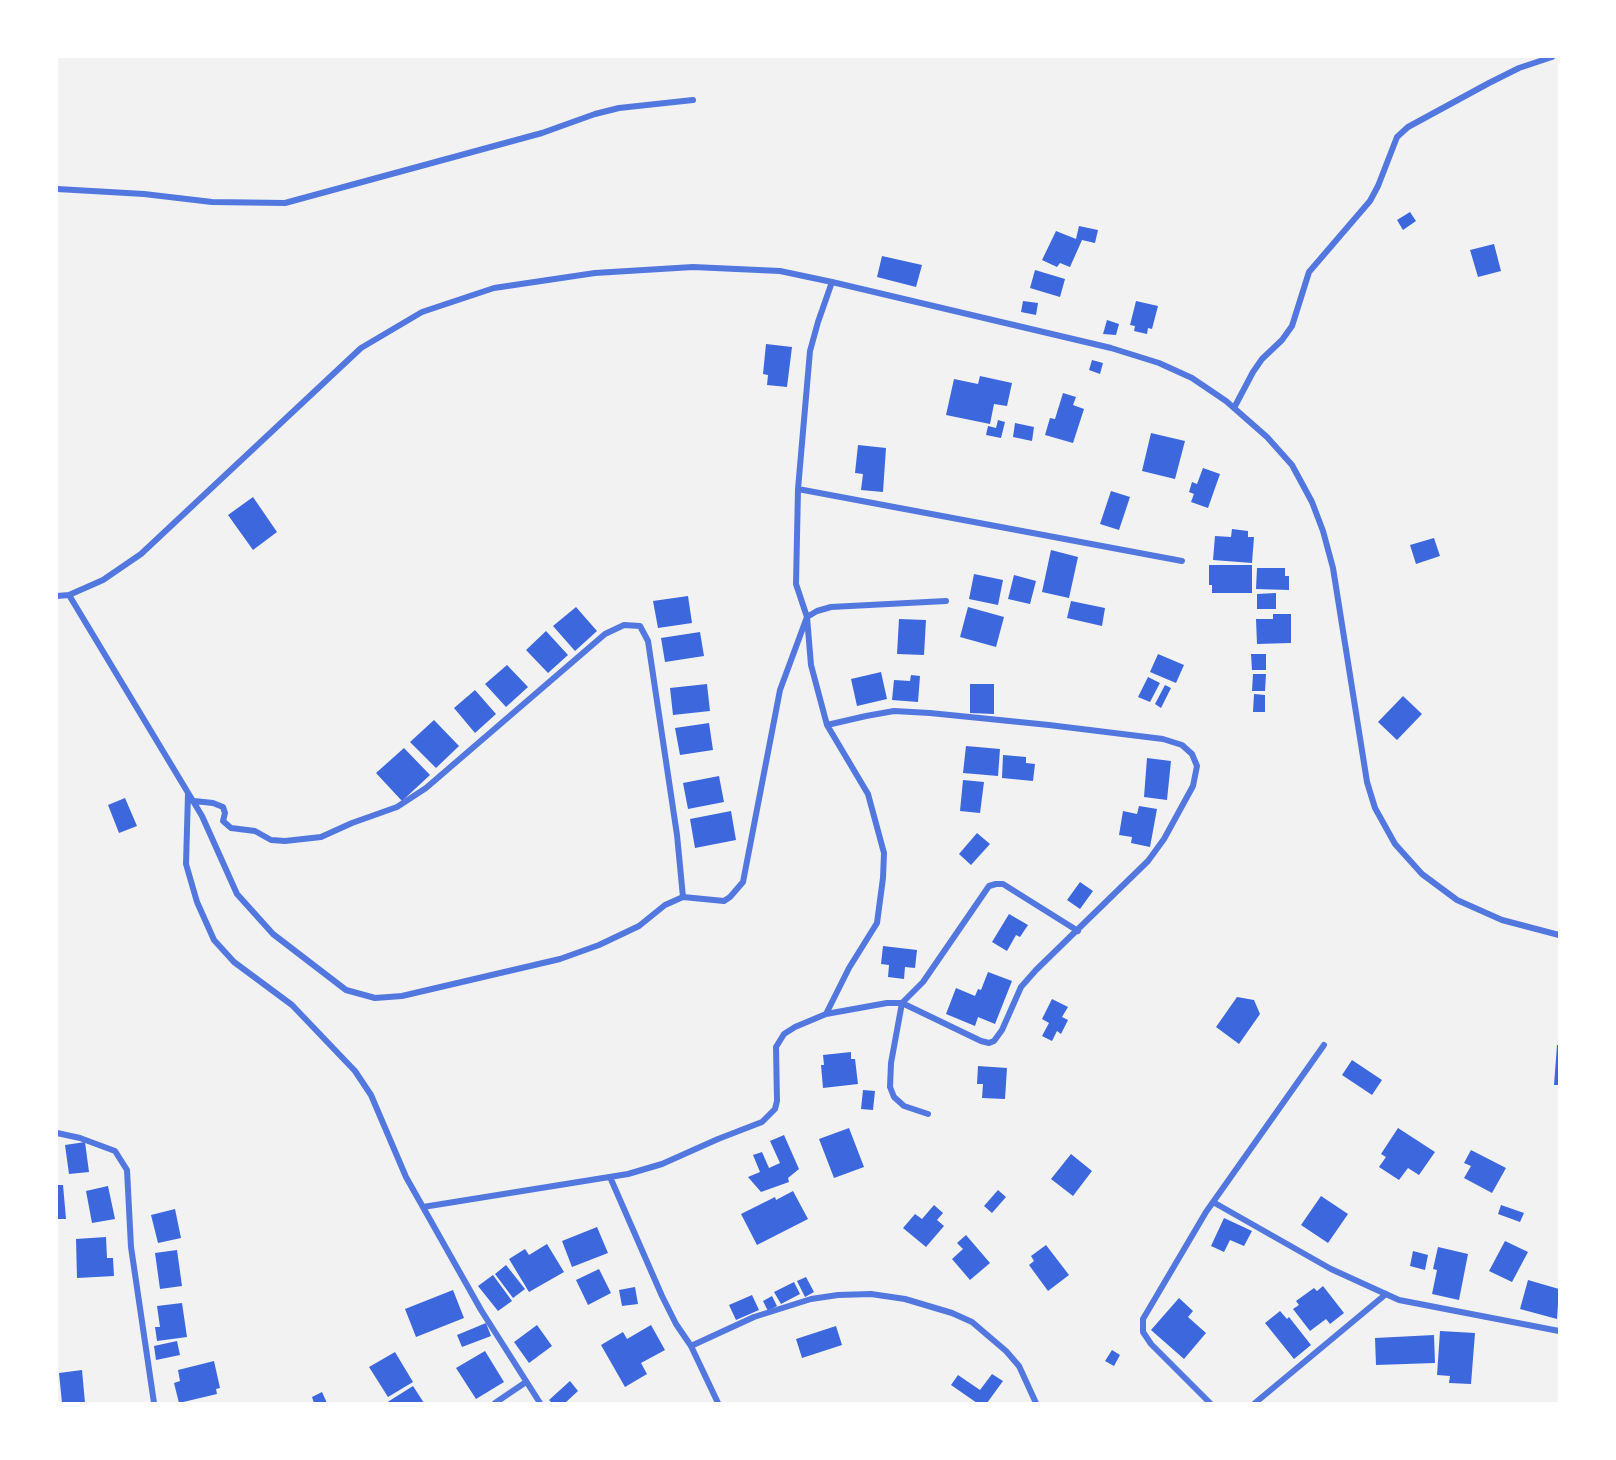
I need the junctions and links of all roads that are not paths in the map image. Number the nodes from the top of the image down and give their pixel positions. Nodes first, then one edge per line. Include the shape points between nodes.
1 (1552, 57) edge
2 (693, 100) dead end
3 (57, 189) edge
4 (832, 282) junction
5 (1234, 408) junction
6 (798, 489) junction
7 (1182, 561) dead end
8 (57, 596) edge
9 (69, 596) junction
10 (946, 601) dead end
11 (807, 616) junction
12 (827, 725) junction
13 (188, 792) junction
14 (194, 801) junction
15 (683, 897) junction
16 (1077, 931) junction
17 (1559, 935) edge
18 (902, 1003) junction
19 (826, 1014) junction
20 (1324, 1046) dead end
21 (928, 1114) dead end
22 (57, 1133) edge
23 (610, 1177) junction
24 (1213, 1202) junction
25 (423, 1208) junction
26 (1386, 1294) junction
27 (1559, 1331) edge
28 (691, 1346) junction
29 (526, 1382) junction
30 (154, 1403) edge
31 (495, 1403) edge
32 (540, 1403) edge
33 (718, 1403) edge
34 (1036, 1403) edge
35 (1210, 1403) edge
36 (1255, 1403) edge

1 - 5 street via 1489,83 1408,127 1397,137 1370,201 1309,272 1292,326 1252,372
2 - 3 street via 595,114 542,133 285,203 212,202
4 - 5 street via 1159,363 1192,378
4 - 6 street via 810,351
4 - 9 street via 780,271 693,267 596,273 494,288 422,312 360,348 141,554 103,580
5 - 17 street via 1292,465 1323,531 1333,568 1367,782 1375,808 1395,844 1422,874 1457,900 1502,920
6 - 7 street
6 - 11 street via 796,585
8 - 9 street
9 - 13 street
10 - 11 street via 831,607
11 - 12 street via 811,664
11 - 15 street via 780,690 743,882 724,901
12 - 16 street via 894,711 930,713 1152,738 1182,745 1197,766 1193,786 1164,839 1148,861
12 - 19 street via 868,794 884,853 884,878 877,923
13 - 14 street
13 - 25 street via 186,864 214,940 234,962 292,1005 355,1071 371,1095
14 - 15 street via 237,894 273,934 346,990 375,998 402,996 560,959 639,926
14 - 15 street via 223,807 223,820 231,828 255,831 271,840 321,837 389,810 426,788 605,634 624,625 640,626 648,641
16 - 18 street via 1022,987 994,1041 989,1043
16 - 18 street via 1003,884 989,886 923,982
18 - 19 street
18 - 21 street via 891,1063 891,1087 894,1097 904,1106
19 - 23 street via 795,1027 779,1040 777,1101 775,1109 762,1122 662,1164
20 - 24 street
22 - 30 street via 115,1151 127,1170 131,1247
23 - 25 street
23 - 28 street via 662,1296
24 - 26 street via 1331,1269
24 - 35 street via 1143,1319 1143,1332 1151,1344
25 - 29 street
26 - 27 street via 1414,1304
26 - 36 street
28 - 33 street
28 - 34 street via 754,1317 811,1299 871,1294 905,1299 972,1322 1019,1366
29 - 31 street
29 - 32 street

